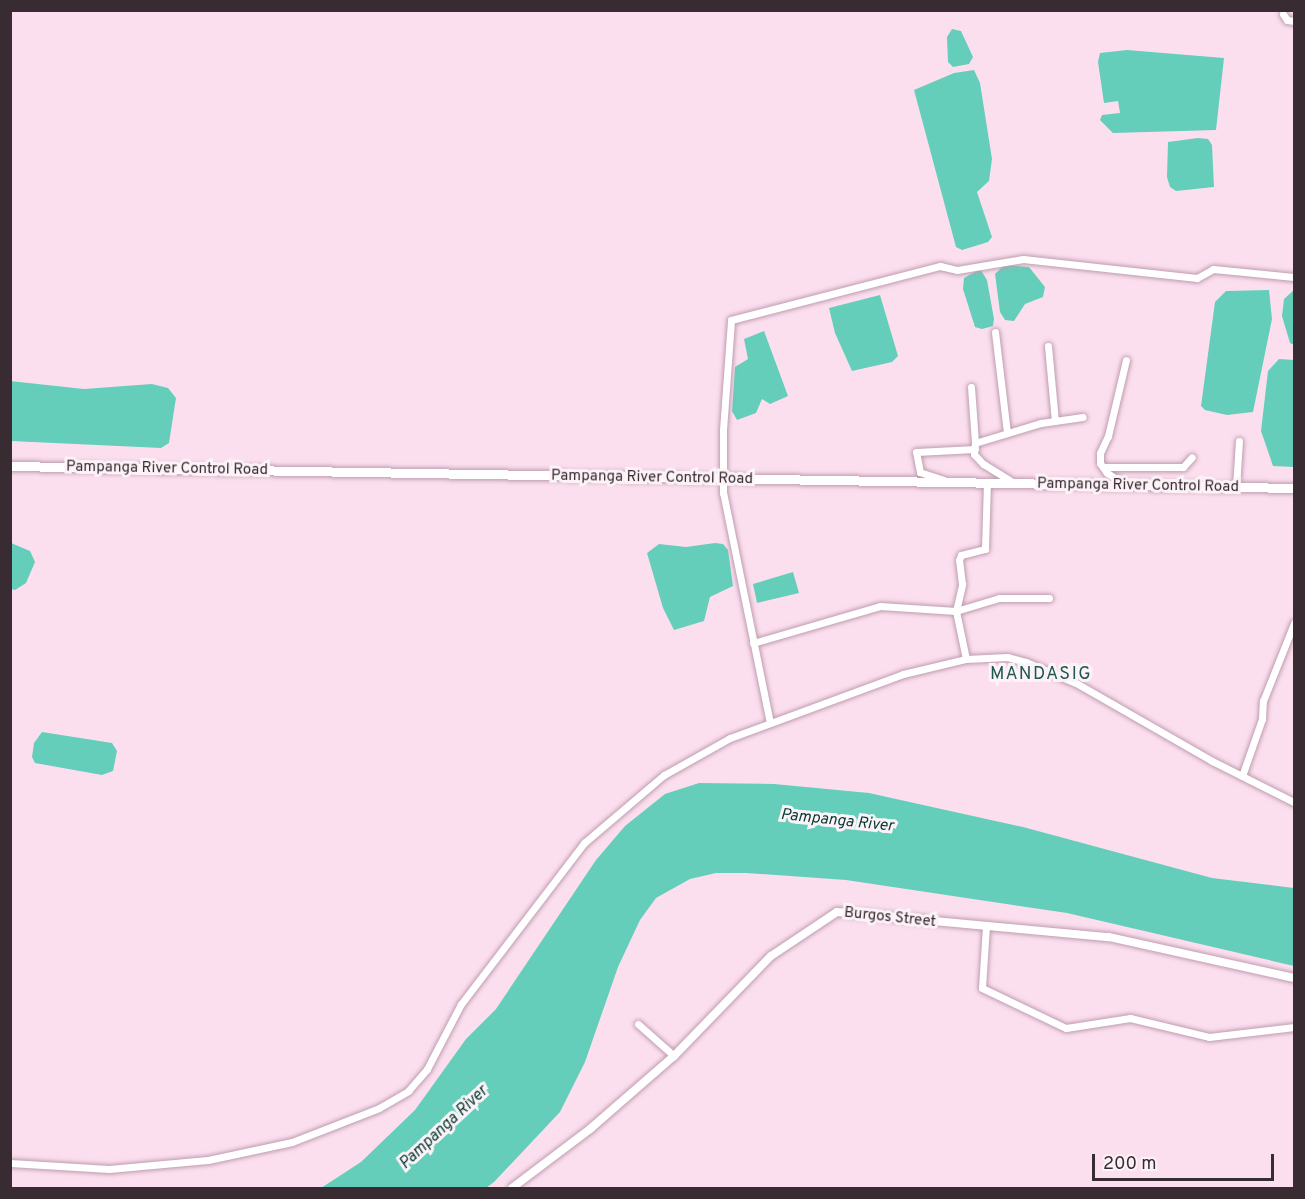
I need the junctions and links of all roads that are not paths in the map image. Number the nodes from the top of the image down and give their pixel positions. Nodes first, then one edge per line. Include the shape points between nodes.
1 (1283, 14) dead end
2 (1294, 21) edge
3 (1294, 277) edge
4 (995, 332) dead end
5 (1048, 346) dead end
6 (1126, 360) dead end
7 (971, 387) dead end
8 (1083, 417) dead end
9 (1055, 421) junction
10 (1007, 432) junction
11 (1239, 441) dead end
12 (975, 446) junction
13 (1192, 456) dead end
14 (10, 466) edge
15 (1103, 467) junction
16 (723, 478) junction
17 (952, 482) junction
18 (987, 483) junction
19 (1017, 484) junction
20 (1125, 485) junction
21 (1236, 487) junction
22 (1294, 488) edge
23 (1049, 598) dead end
24 (956, 611) junction
25 (1294, 623) edge
26 (753, 644) junction
27 (966, 660) junction
28 (770, 723) junction
29 (1242, 776) junction
30 (1294, 802) edge
31 (986, 926) junction
32 (1294, 978) edge
33 (638, 1024) dead end
34 (1294, 1027) edge
35 (674, 1056) junction
36 (10, 1163) edge
37 (512, 1188) edge

1 - 2 street
3 - 16 street via 1213,269 1197,278 1023,259 957,270 940,266 731,320
4 - 10 street
5 - 9 street
6 - 15 street via 1108,436 1101,447
7 - 12 street
8 - 9 street
9 - 10 street
10 - 12 street
11 - 21 street
12 - 17 street via 916,452 920,472
12 - 19 street via 983,464
13 - 15 street via 1183,467
14 - 16 main road, Pampanga River Control Road
15 - 20 street
16 - 17 main road, Pampanga River Control Road
16 - 26 street via 724,505
17 - 18 main road, Pampanga River Control Road
18 - 19 main road, Pampanga River Control Road
18 - 24 street via 985,549 961,555 962,584
19 - 20 main road, Pampanga River Control Road
20 - 21 main road, Pampanga River Control Road
21 - 22 main road, Pampanga River Control Road
23 - 24 street via 999,598
24 - 26 street via 880,606
24 - 27 street
25 - 29 street via 1263,701 1262,719
26 - 28 street
27 - 28 street via 903,674
27 - 29 street via 1006,657 1076,682
28 - 36 street via 730,738 664,775 592,835 461,1004 427,1069 408,1091 351,1122 283,1144 208,1160 109,1169
29 - 30 street
31 - 32 street, Burgos Street via 1109,937
31 - 34 street via 982,988 1066,1028 1137,1018 1209,1037
31 - 35 street, Burgos Street via 837,912 771,956
33 - 35 street
35 - 37 street, Burgos Street via 590,1129

